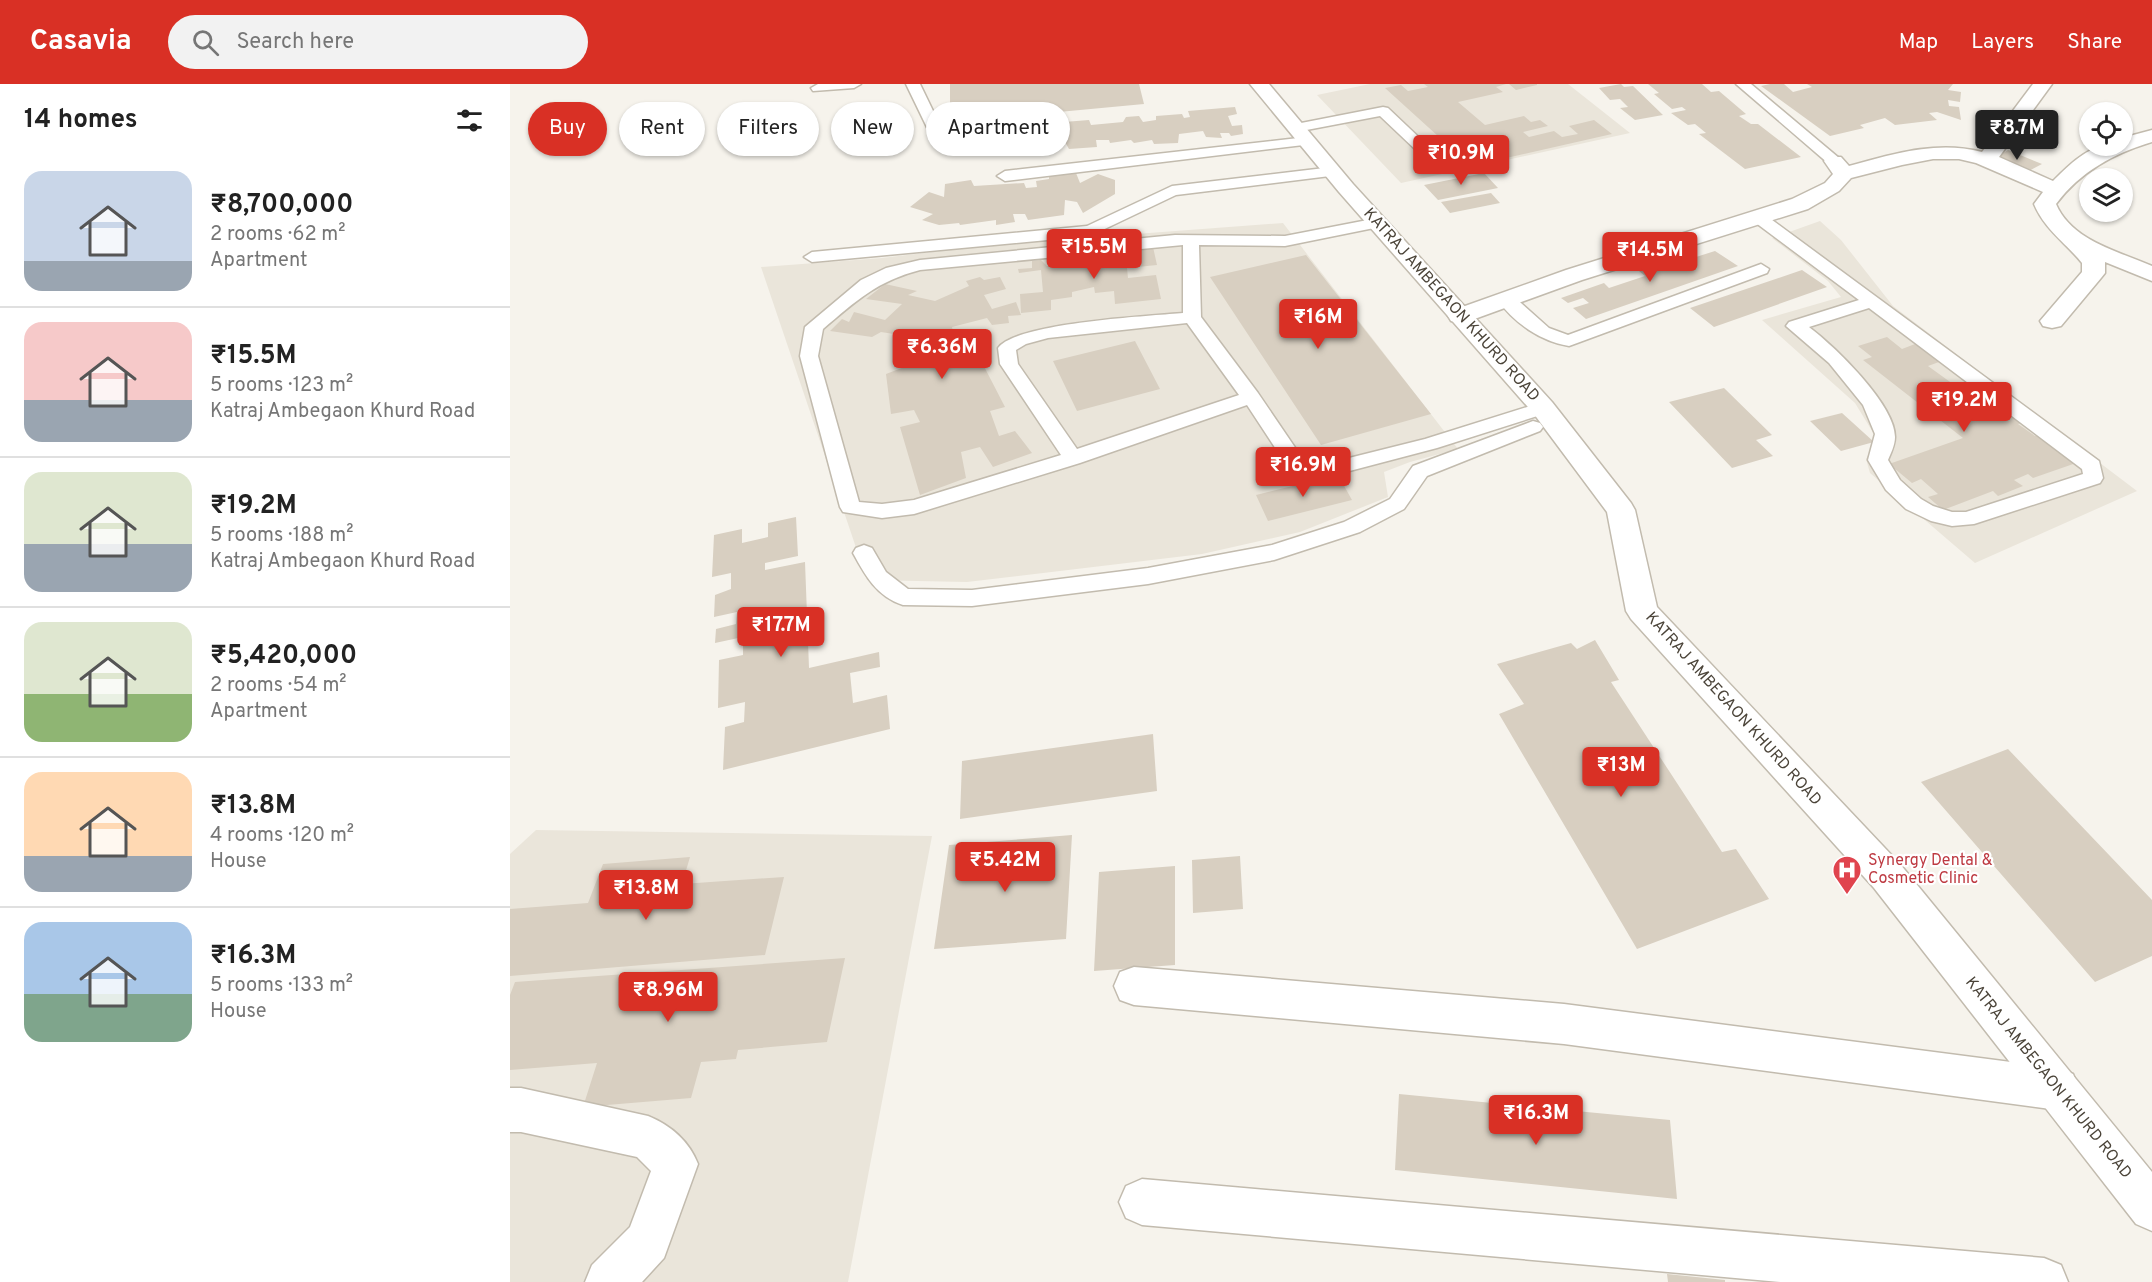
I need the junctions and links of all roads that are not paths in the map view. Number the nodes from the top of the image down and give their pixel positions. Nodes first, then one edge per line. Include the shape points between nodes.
1 (854, 84) edge
2 (913, 84) edge
3 (1259, 84) edge
4 (1743, 84) edge
5 (2043, 84) edge
6 (818, 88) dead end
7 (926, 111) edge
8 (1301, 134) junction
9 (2152, 136) edge
10 (2133, 142) edge
11 (2096, 156) edge
12 (1986, 161) junction
13 (1441, 166) dead end
14 (1839, 167) junction
15 (1333, 172) junction
16 (1005, 176) dead end
17 (2055, 190) junction
18 (1758, 217) junction
19 (1378, 223) junction
20 (2072, 239) junction
21 (1191, 240) junction
22 (812, 257) dead end
23 (1761, 269) dead end
24 (2152, 274) edge
25 (1506, 299) junction
26 (1871, 302) junction
27 (1192, 316) junction
28 (1460, 316) junction
29 (2052, 321) dead end
30 (1251, 397) junction
31 (1548, 414) junction
32 (1073, 458) junction
33 (864, 553) dead end
34 (1134, 986) dead end
35 (2058, 1089) junction
36 (510, 1110) edge
37 (1142, 1202) dead end
38 (2152, 1208) edge
39 (609, 1282) edge
40 (2044, 1282) edge

1 - 6 lane
2 - 7 lane
3 - 8 street, KATRAJ AMBEGAON KHURD ROAD
4 - 14 lane
5 - 12 street
8 - 13 lane via 1383,111
8 - 15 street, KATRAJ AMBEGAON KHURD ROAD
8 - 16 lane
9 - 10 street
11 - 17 street
12 - 14 street via 1958,152
12 - 17 street
14 - 18 street via 1832,187 1800,204
15 - 19 street, KATRAJ AMBEGAON KHURD ROAD
15 - 22 lane via 1172,191 1090,231
17 - 20 street via 2045,204 2050,220
18 - 25 street
18 - 26 lane
19 - 21 lane via 1285,241
19 - 28 street, KATRAJ AMBEGAON KHURD ROAD
20 - 24 street
20 - 29 street via 2094,262 2093,273
21 - 27 lane
21 - 32 lane via 920,265 892,272 867,285 814,327 809,356 850,507 862,511 909,508
23 - 25 lane via 1569,341 1546,335
25 - 28 street
26 - 26 lane via 2092,466 2093,478 1967,519 1939,518 1900,494 1878,460 1886,437 1880,415 1812,337 1795,326
27 - 30 lane
27 - 32 lane via 1048,333 1020,339 1006,348 1009,364
28 - 31 street, KATRAJ AMBEGAON KHURD ROAD
30 - 31 lane via 1304,476
30 - 32 lane
31 - 33 lane via 1420,471 1397,504 1352,527 1274,552 1148,576 972,598 903,597 878,578
31 - 35 street, KATRAJ AMBEGAON KHURD ROAD via 1621,510 1642,611 1887,876
34 - 35 street via 1564,1024
35 - 38 street, KATRAJ AMBEGAON KHURD ROAD
36 - 39 street via 648,1138 676,1164 648,1242
37 - 40 street

